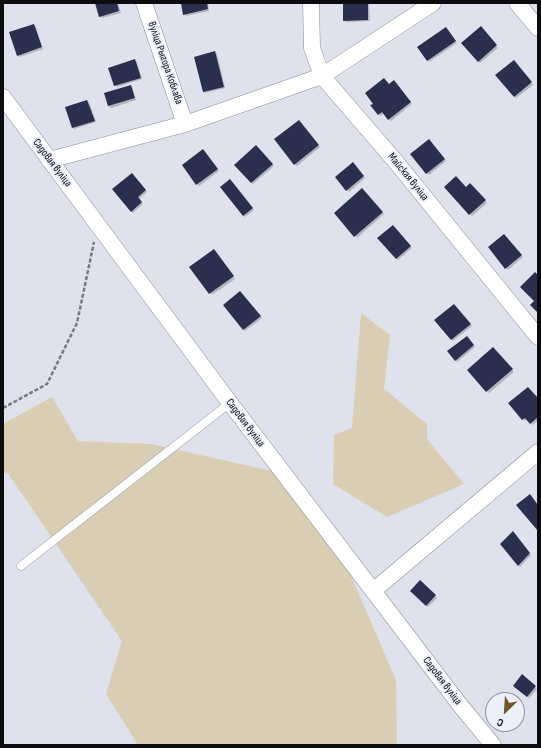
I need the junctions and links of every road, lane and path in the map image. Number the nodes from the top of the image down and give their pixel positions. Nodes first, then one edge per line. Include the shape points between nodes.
1 (144, 3) edge
2 (311, 3) edge
3 (433, 3) edge
4 (518, 3) edge
5 (538, 28) edge
6 (322, 76) junction
7 (3, 97) edge
8 (185, 124) junction
9 (49, 160) junction
10 (97, 224) junction
11 (538, 337) edge
12 (230, 404) junction
13 (3, 408) edge
14 (538, 452) edge
15 (20, 566) dead end
16 (373, 591) junction
17 (493, 745) edge

1 - 8 street, вуліца Рыгора Коблава
2 - 6 street, Майская вуліца via 312,48
3 - 6 street
4 - 5 street
6 - 8 street
6 - 11 street, Майская вуліца via 396,162
7 - 9 street, Садовая вуліца
8 - 9 street
9 - 10 street, Садовая вуліца
10 - 12 street, Садовая вуліца
10 - 13 path via 77,324 48,384
12 - 15 lane
12 - 16 street, Садовая вуліца
14 - 16 street
16 - 17 street, Садовая вуліца

